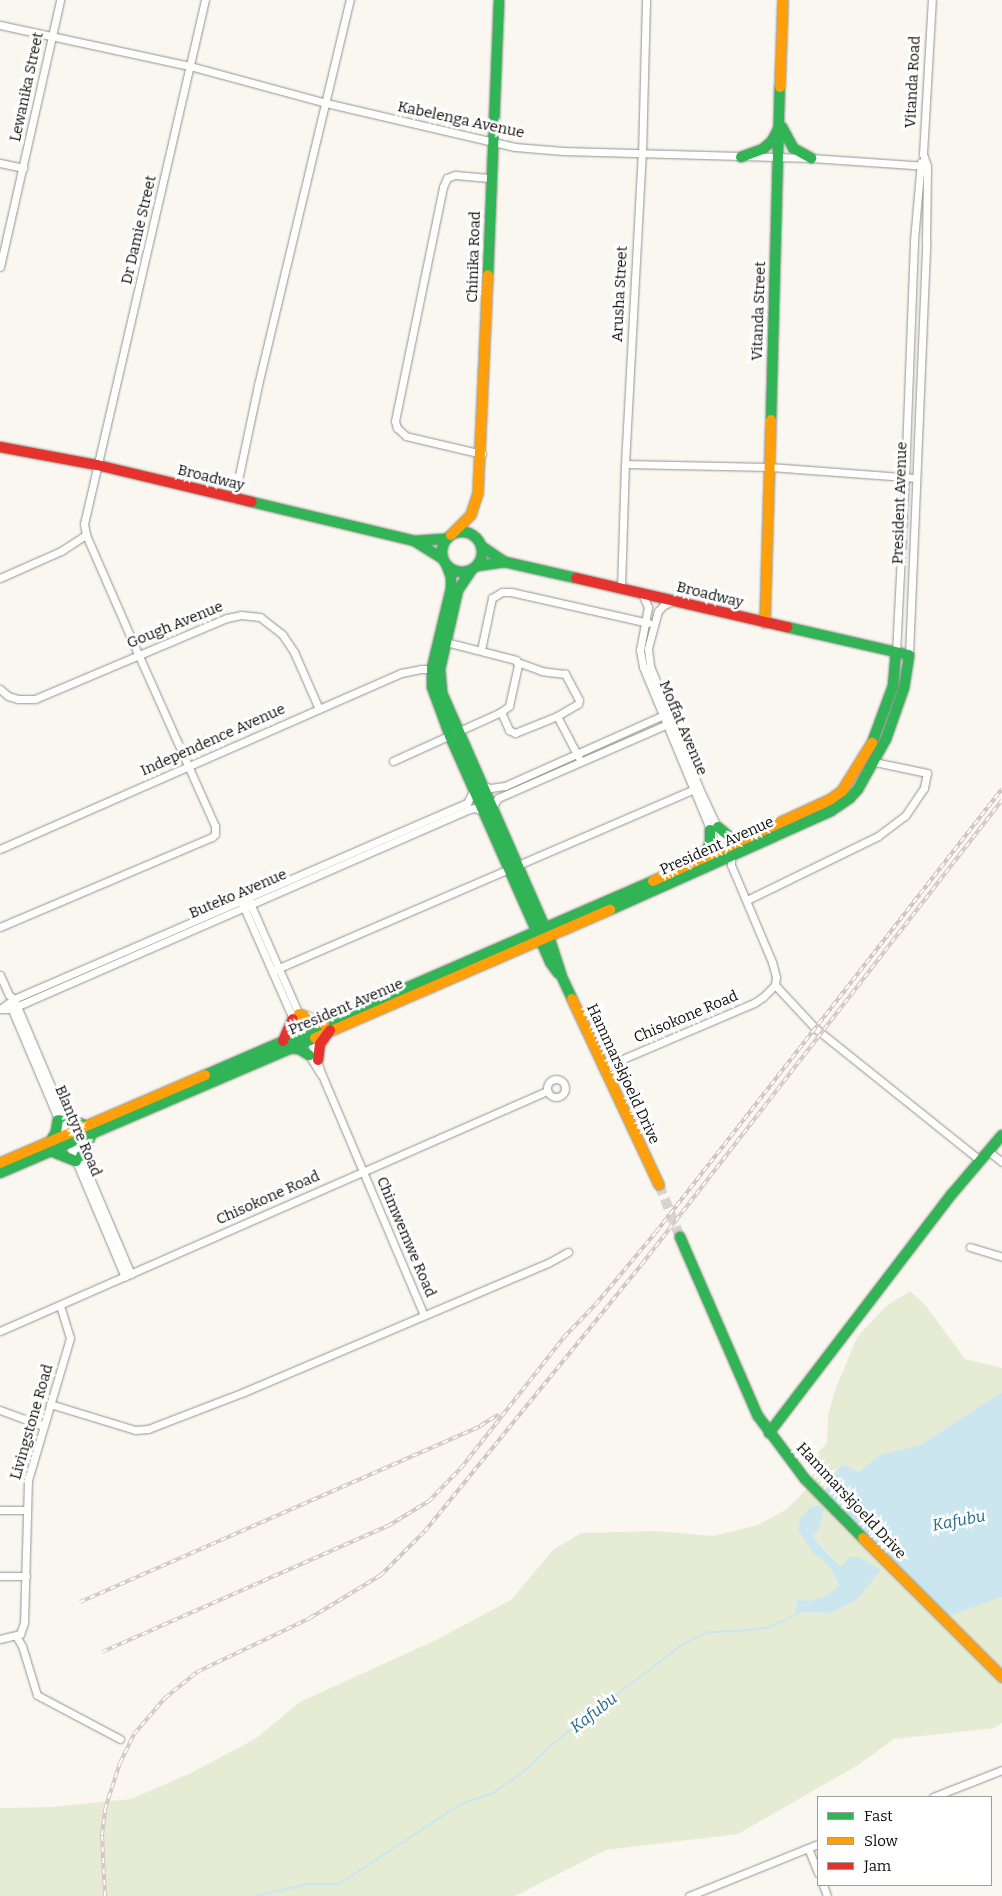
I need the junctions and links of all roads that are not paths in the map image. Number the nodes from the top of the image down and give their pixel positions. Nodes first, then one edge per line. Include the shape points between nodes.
1 (60, 0) edge
2 (205, 0) edge
3 (350, 0) edge
4 (499, 0) edge
5 (646, 0) edge
6 (783, 0) edge
7 (932, 0) edge
8 (0, 26) edge
9 (52, 37) junction
10 (190, 66) junction
11 (326, 104) junction
12 (780, 118) junction
13 (493, 143) junction
14 (642, 154) junction
15 (740, 156) junction
16 (779, 158) junction
17 (811, 158) junction
18 (0, 163) edge
19 (923, 165) junction
20 (23, 168) junction
21 (492, 178) junction
22 (914, 240) junction
23 (926, 241) junction
24 (0, 267) edge
25 (908, 388) junction
26 (920, 389) junction
27 (0, 447) edge
28 (482, 454) junction
29 (625, 464) junction
30 (97, 465) junction
31 (770, 467) junction
32 (905, 477) junction
33 (915, 478) junction
34 (234, 500) junction
35 (471, 515) junction
36 (86, 535) junction
37 (449, 537) junction
38 (414, 541) junction
39 (480, 543) junction
40 (445, 562) junction
41 (505, 562) junction
42 (474, 568) junction
43 (0, 578) edge
44 (622, 589) junction
45 (642, 594) junction
46 (673, 601) junction
47 (646, 623) junction
48 (765, 623) junction
49 (654, 624) junction
50 (446, 642) junction
51 (480, 650) junction
52 (896, 653) junction
53 (138, 654) junction
54 (909, 655) junction
55 (517, 662) junction
56 (436, 669) junction
57 (0, 689) edge
58 (319, 709) junction
59 (501, 712) junction
60 (666, 714) junction
61 (557, 716) junction
62 (670, 723) junction
63 (454, 734) junction
64 (578, 757) junction
65 (393, 761) dead end
66 (875, 762) junction
67 (188, 766) junction
68 (863, 771) junction
69 (478, 787) junction
70 (694, 789) junction
71 (489, 810) junction
72 (427, 824) junction
73 (714, 829) junction
74 (781, 829) junction
75 (744, 841) junction
76 (0, 849) edge
77 (726, 857) junction
78 (700, 861) junction
79 (513, 867) junction
80 (748, 900) junction
81 (246, 902) junction
82 (532, 912) junction
83 (565, 925) junction
84 (0, 927) edge
85 (543, 934) junction
86 (519, 944) junction
87 (554, 960) junction
88 (276, 969) junction
89 (0, 975) edge
90 (775, 985) junction
91 (12, 1002) junction
92 (1, 1009) edge
93 (296, 1017) junction
94 (327, 1026) junction
95 (304, 1036) junction
96 (286, 1045) junction
97 (313, 1057) junction
98 (604, 1067) junction
99 (548, 1092) dead end
100 (61, 1119) junction
101 (89, 1130) junction
102 (1002, 1135) edge
103 (69, 1138) junction
104 (50, 1147) junction
105 (988, 1151) junction
106 (78, 1159) junction
107 (980, 1160) junction
108 (1002, 1162) edge
109 (0, 1163) edge
110 (363, 1171) junction
111 (0, 1173) edge
112 (658, 1185) tunnel mouth
113 (680, 1237) tunnel mouth
114 (970, 1247) dead end
115 (568, 1252) dead end
116 (1002, 1257) edge
117 (128, 1276) junction
118 (60, 1304) junction
119 (424, 1315) junction
120 (0, 1331) edge
121 (50, 1404) junction
122 (0, 1410) edge
123 (43, 1426) junction
124 (769, 1433) junction
125 (0, 1510) edge
126 (26, 1510) junction
127 (0, 1576) edge
128 (26, 1576) junction
129 (16, 1636) junction
130 (0, 1639) edge
131 (1002, 1677) edge
132 (120, 1739) dead end
133 (1002, 1770) edge
134 (936, 1796) edge
135 (817, 1844) edge
136 (808, 1848) junction
137 (817, 1870) edge
138 (689, 1896) edge

1 - 9 street, Lewanika Street
2 - 10 street, Dr Damie Street
3 - 11 street
4 - 13 main road, Chinika Road
5 - 14 street, Arusha Street
6 - 12 main road, Vitanda Street
7 - 19 street, Vitanda Road
8 - 9 street, Kabelenga Avenue
9 - 10 street, Kabelenga Avenue
9 - 20 street, Lewanika Street
10 - 11 street, Kabelenga Avenue
10 - 30 street, Dr Damie Street
11 - 13 street, Kabelenga Avenue
11 - 34 street via 258,385
12 - 15 main road via 772,141 763,149
12 - 16 main road, Vitanda Street
12 - 17 main road via 782,129 793,148
13 - 14 street, Kabelenga Avenue via 563,151
13 - 21 main road, Chinika Road
14 - 15 street, Kabelenga Avenue
14 - 29 street, Arusha Street
15 - 16 street, Kabelenga Avenue
16 - 17 street, Kabelenga Avenue
16 - 31 main road, Vitanda Street
17 - 19 street, Kabelenga Avenue
18 - 20 street
19 - 22 street, President Avenue
19 - 23 street, President Avenue
20 - 24 street, Lewanika Street
21 - 28 main road, Chinika Road
21 - 28 street via 455,175 447,178 443,187 395,421 397,428 406,436
22 - 23 street
22 - 25 street, President Avenue
23 - 26 street, President Avenue
25 - 26 street
25 - 32 street, President Avenue
26 - 33 street, President Avenue
27 - 30 main road, Broadway
28 - 35 main road, Chinika Road via 478,494
29 - 31 street
29 - 44 street, Arusha Street
30 - 34 main road, Broadway
30 - 36 street via 84,518
31 - 32 street
31 - 48 main road, Vitanda Street
32 - 33 street
32 - 52 street, President Avenue
33 - 54 street, President Avenue
34 - 38 main road, Broadway
35 - 37 main road
35 - 39 main road
36 - 43 street
36 - 53 street
37 - 38 main road
37 - 39 main road via 469,533
37 - 40 main road via 442,550
38 - 40 main road
39 - 41 main road
39 - 42 main road via 481,560
40 - 42 main road via 458,572
40 - 56 main road via 451,577 451,589
41 - 42 main road
41 - 44 main road, Broadway
42 - 50 main road via 458,590
44 - 45 main road, Broadway
45 - 46 main road, Broadway
45 - 47 street, Moffat Avenue via 648,607
46 - 48 main road, Broadway
46 - 49 street, Moffat Avenue via 660,608
47 - 49 street
47 - 51 street via 502,592 492,598
47 - 60 street, Moffat Avenue via 641,659
48 - 52 main road, Broadway
49 - 60 street, Moffat Avenue via 648,657
50 - 51 street
50 - 56 main road
51 - 55 street
52 - 54 main road, Broadway
52 - 68 main road, President Avenue via 893,686
53 - 57 street, Gough Avenue via 35,699 18,699
53 - 58 street, Gough Avenue via 227,618 242,615 260,617 289,642
53 - 67 street
54 - 66 main road, President Avenue via 904,688
55 - 59 street via 510,702
55 - 61 street via 542,671 565,674 569,678 578,704
56 - 58 street, Independence Avenue via 401,673
56 - 63 main road, Hammarskjoeld Drive
58 - 67 street, Independence Avenue
59 - 61 street via 515,734
59 - 63 street
60 - 62 street, Moffat Avenue
60 - 64 street
61 - 64 street
62 - 64 street
62 - 70 street, Moffat Avenue
62 - 73 street, Moffat Avenue
63 - 65 street
63 - 69 main road, Hammarskjoeld Drive
64 - 69 street via 505,786
64 - 71 street via 498,798
66 - 68 main road, President Avenue
66 - 80 street via 927,773 924,788 905,816 878,836
67 - 76 street, Independence Avenue
67 - 84 street via 215,826 212,838
68 - 74 main road, President Avenue via 858,788 841,806
69 - 71 main road, Hammarskjoeld Drive
69 - 72 street, Buteko Avenue via 467,803
70 - 73 street, Moffat Avenue
70 - 79 street
71 - 72 street, Buteko Avenue via 470,809
71 - 79 main road, Hammarskjoeld Drive
72 - 81 street, Buteko Avenue
73 - 75 main road
73 - 77 street, Moffat Avenue
73 - 78 main road
74 - 75 main road, President Avenue
74 - 77 main road, President Avenue
75 - 77 main road, President Avenue
77 - 78 main road, President Avenue
77 - 80 street, Moffat Avenue
77 - 83 main road, President Avenue
78 - 83 main road, President Avenue
79 - 82 main road, Hammarskjoeld Drive
79 - 88 street
80 - 90 street, Moffat Avenue via 772,962
81 - 88 street
81 - 91 street, Buteko Avenue
82 - 83 main road
82 - 85 main road, Hammarskjoeld Drive
82 - 86 main road
83 - 85 main road, President Avenue
83 - 87 main road via 556,944
85 - 86 main road, President Avenue
85 - 87 main road, Hammarskjoeld Drive
86 - 87 main road
86 - 94 main road, President Avenue
87 - 98 main road, Hammarskjoeld Drive
88 - 93 street
89 - 91 street, Blantyre Road
90 - 98 street, Chisokone Road via 754,1003
90 - 107 street via 815,1028
91 - 92 street, Buteko Avenue
91 - 100 street, Blantyre Road
93 - 94 main road
93 - 95 street
93 - 96 main road
94 - 95 main road, President Avenue
94 - 97 main road
95 - 96 main road, President Avenue
95 - 97 street
96 - 97 main road
96 - 101 main road, President Avenue
97 - 110 street, Chimwemwe Road
98 - 112 main road, Hammarskjoeld Drive
99 - 110 street, Chisokone Road
100 - 101 main road
100 - 103 street, Blantyre Road
100 - 104 main road
101 - 103 main road, President Avenue
101 - 106 main road
102 - 105 main road
103 - 104 main road, President Avenue
103 - 106 street, Blantyre Road
104 - 106 main road
104 - 109 main road, President Avenue
104 - 111 main road, President Avenue
105 - 107 main road
105 - 108 street
106 - 117 street, Blantyre Road
107 - 124 main road
110 - 117 street, Chisokone Road
110 - 119 street, Chimwemwe Road
113 - 124 main road, Hammarskjoeld Drive via 745,1389
114 - 116 street
115 - 119 street
117 - 118 street, Chisokone Road
118 - 120 street, Chisokone Road
118 - 121 street, Livingstone Road via 70,1338
119 - 121 street via 148,1429 135,1430
121 - 123 street, Livingstone Road
122 - 123 street
123 - 126 street, Livingstone Road via 28,1480
124 - 131 main road, Hammarskjoeld Drive via 805,1479
125 - 126 street
126 - 128 street, Livingstone Road
127 - 128 street
128 - 129 street, Livingstone Road via 23,1627
129 - 130 street
129 - 132 street via 37,1695
133 - 134 street
135 - 136 street
136 - 137 street
136 - 138 street

